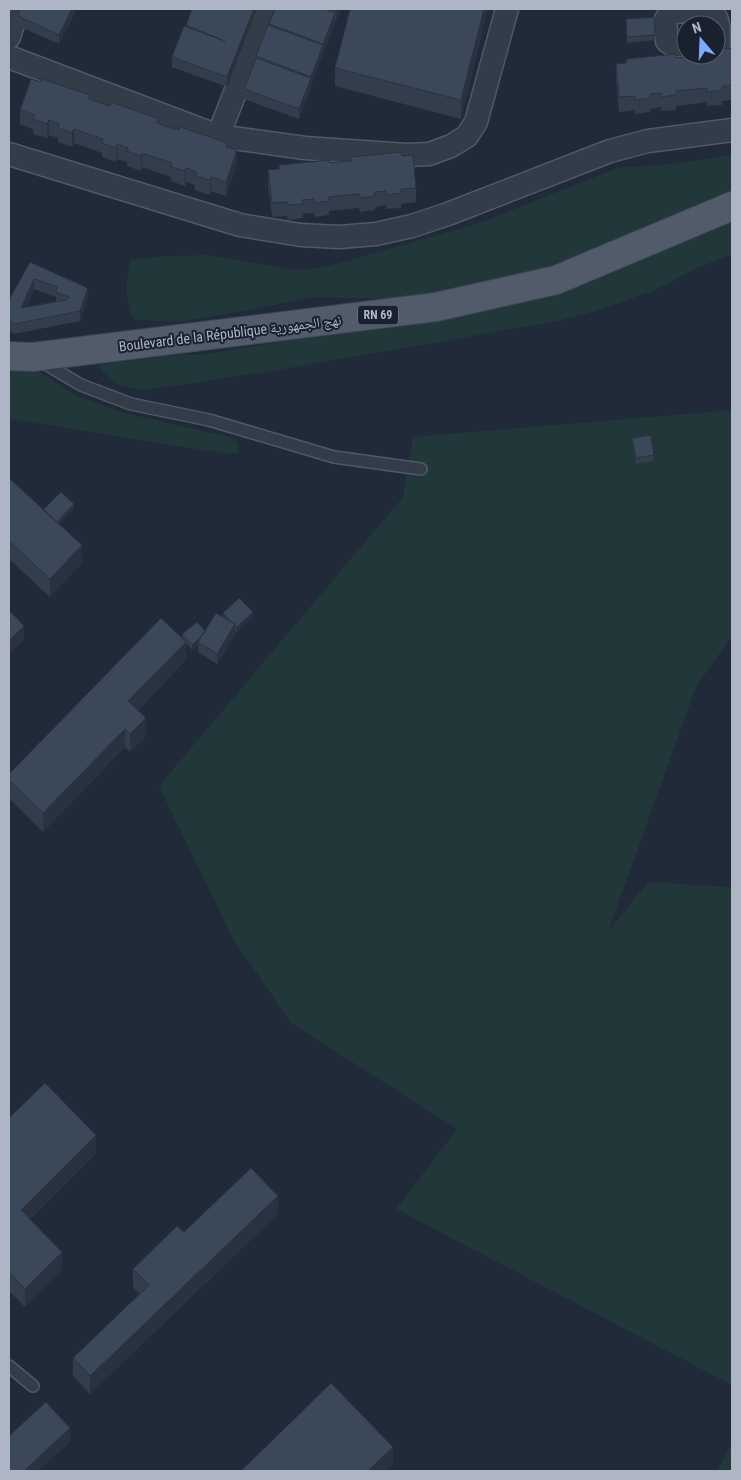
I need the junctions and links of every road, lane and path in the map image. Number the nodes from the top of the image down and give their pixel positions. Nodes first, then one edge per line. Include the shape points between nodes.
1 (18, 9) edge
2 (268, 9) edge
3 (506, 9) edge
4 (715, 15) edge
5 (9, 37) edge
6 (676, 45) edge
7 (9, 56) edge
8 (732, 130) edge
9 (218, 136) junction
10 (9, 154) edge
11 (732, 206) edge
12 (21, 357) edge
13 (420, 469) dead end
14 (9, 1366) edge
15 (33, 1386) dead end

1 - 5 street
2 - 9 street
3 - 9 street via 476,122 467,136 451,146 429,154 407,155 305,148
4 - 6 street via 702,11 670,13 665,21 667,41
7 - 9 street
8 - 10 street via 648,141 610,151 412,226 376,234 339,237 240,226
11 - 12 main road, Boulevard de la République نهج الجمهورية / RN 69 via 556,280 436,308
12 - 13 lane via 81,386 131,404 209,420 334,457
14 - 15 lane

